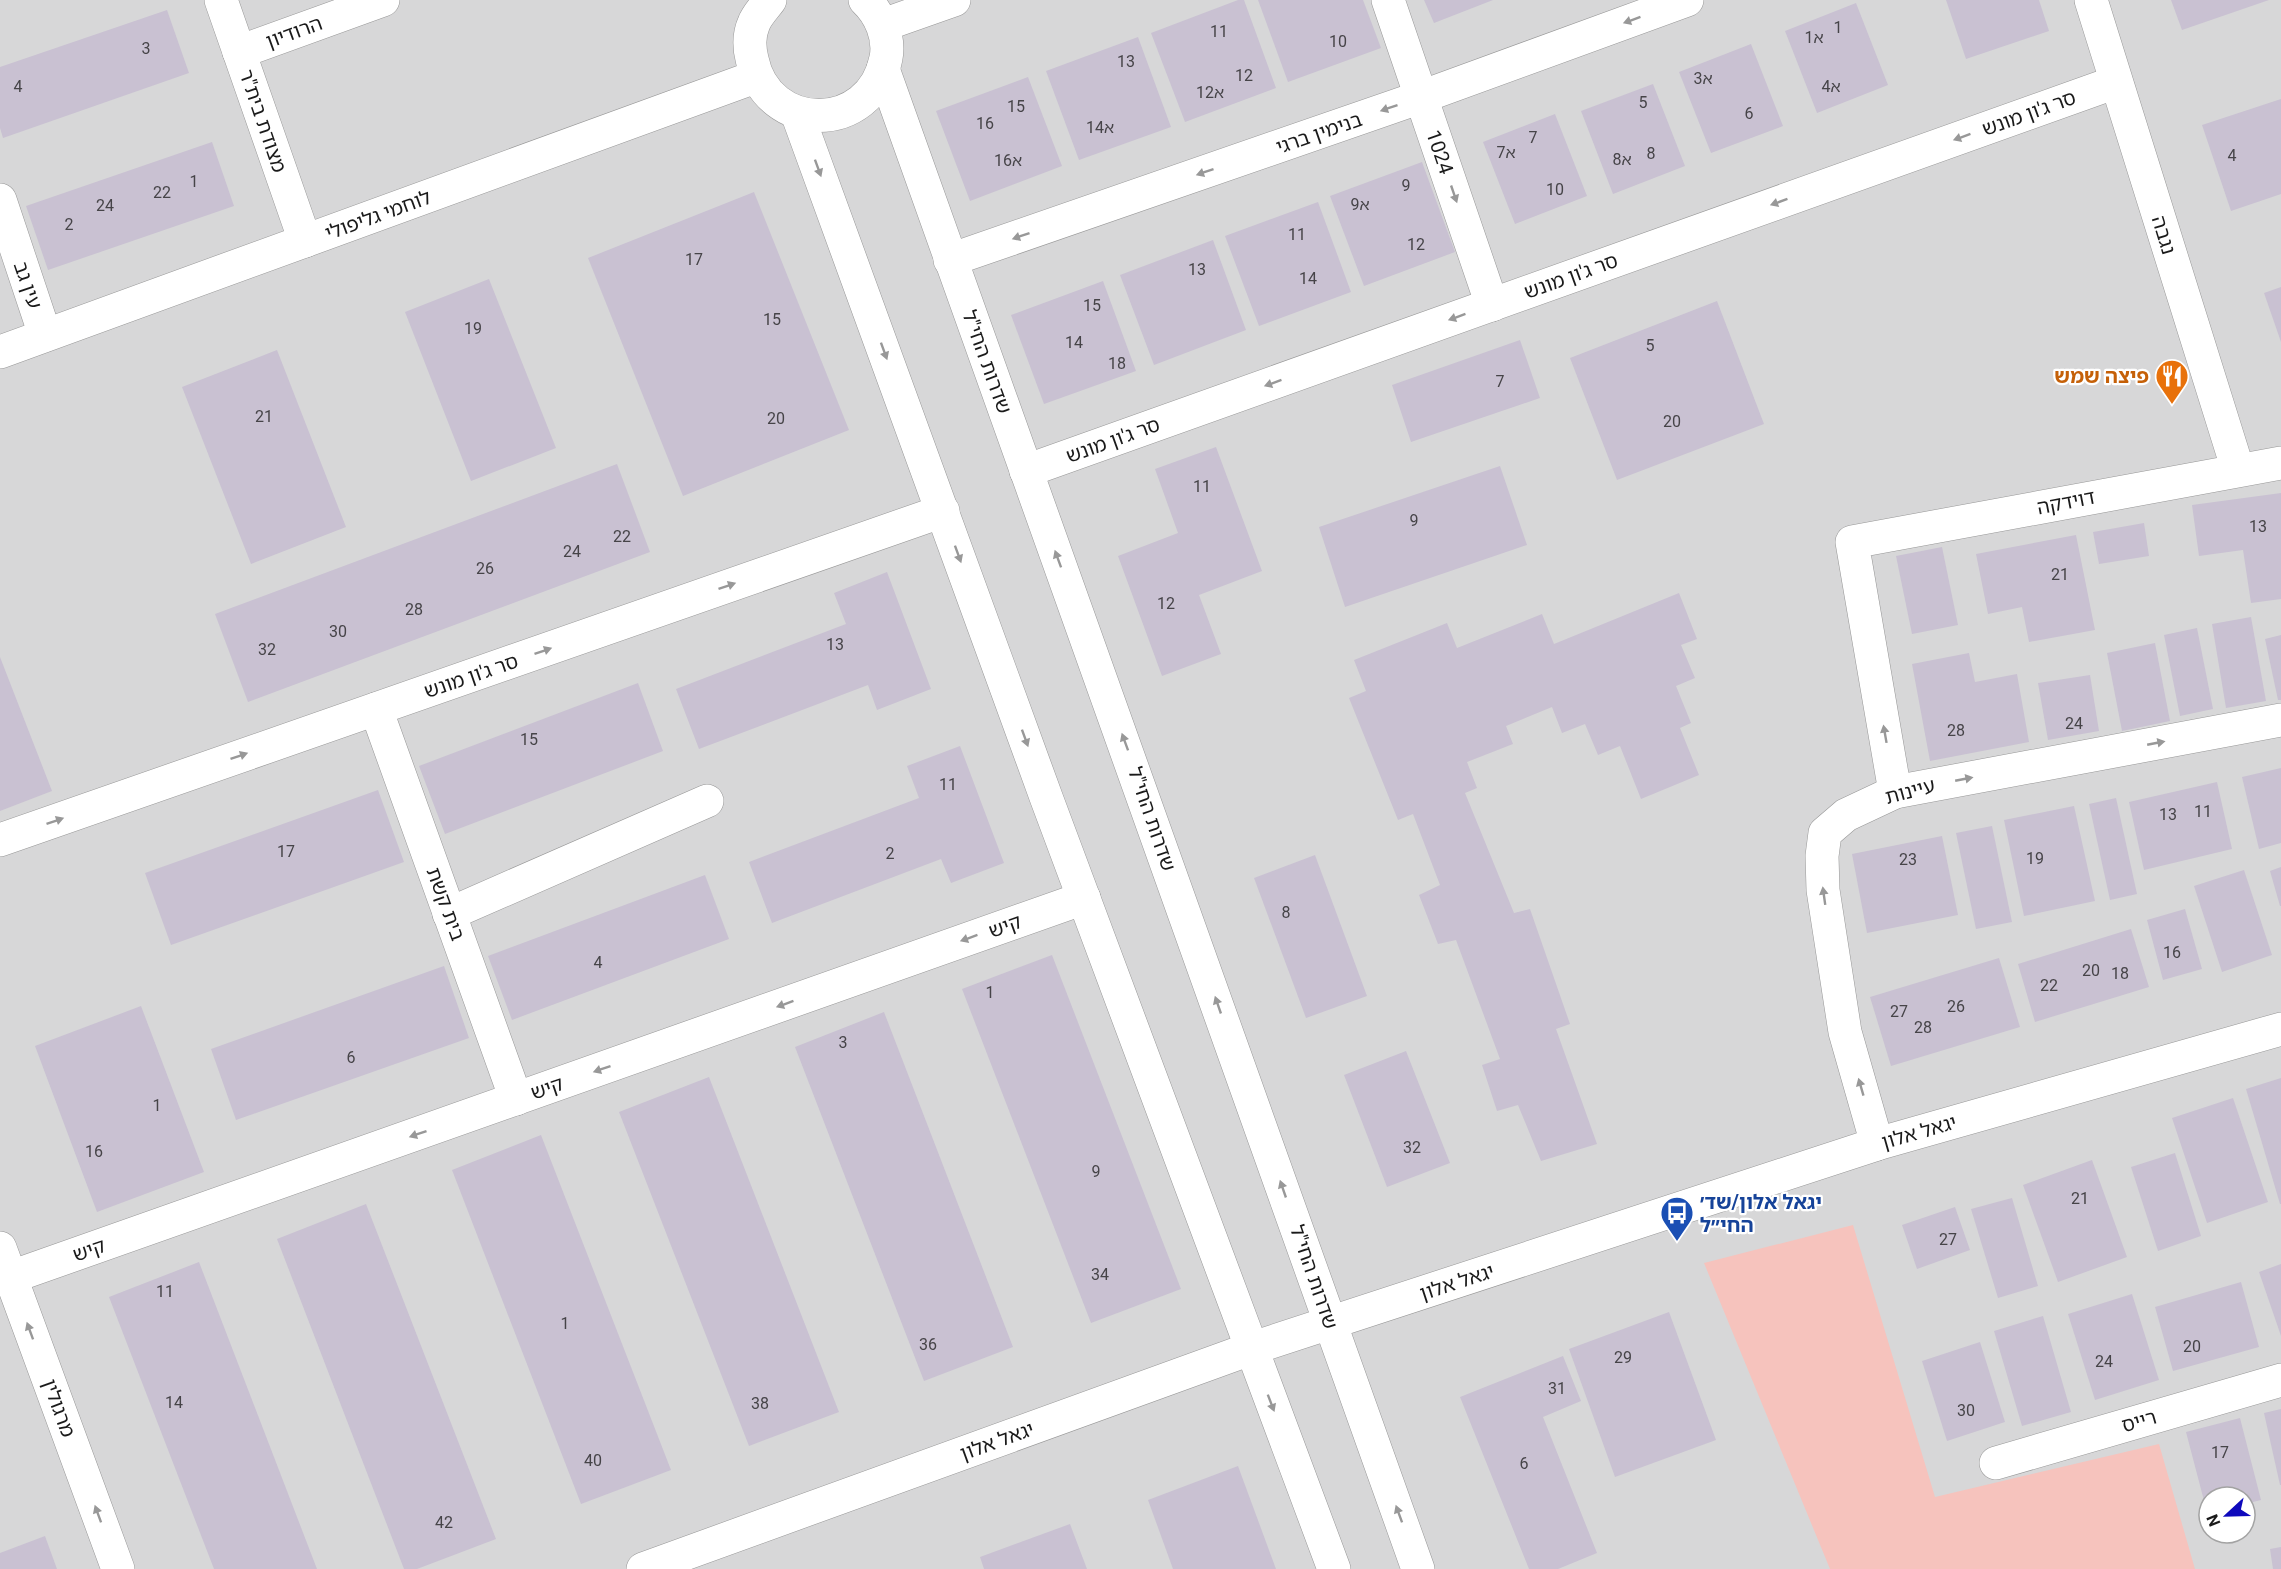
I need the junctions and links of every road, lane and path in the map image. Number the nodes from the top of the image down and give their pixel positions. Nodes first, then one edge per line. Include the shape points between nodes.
1 (221, 0) edge
2 (383, 0) edge
3 (954, 0) edge
4 (1388, 0) edge
5 (1687, 0) edge
6 (2091, 0) edge
7 (756, 7) edge
8 (874, 13) edge
9 (239, 52) junction
10 (883, 69) junction
11 (755, 77) junction
12 (2116, 82) junction
13 (1421, 97) junction
14 (797, 113) junction
15 (0, 200) edge
16 (305, 241) junction
17 (950, 260) junction
18 (1492, 304) junction
19 (45, 335) junction
20 (0, 352) edge
21 (2281, 463) edge
22 (2238, 470) junction
23 (1026, 471) junction
24 (943, 511) junction
25 (376, 709) junction
26 (2281, 720) edge
27 (1895, 792) junction
28 (707, 801) dead end
29 (0, 840) edge
30 (1084, 898) junction
31 (449, 914) junction
32 (2281, 1029) edge
33 (516, 1099) junction
34 (1877, 1144) junction
35 (5, 1263) edge
36 (1330, 1324) junction
37 (1250, 1349) junction
38 (2281, 1380) edge
39 (1996, 1463) dead end
40 (118, 1569) edge
41 (643, 1569) edge
42 (1334, 1569) edge
43 (1419, 1569) edge

1 - 9 street, מצודת בית"ר
2 - 9 street, הרודיון
3 - 8 street
4 - 13 street, 1024
5 -> 13 street, בנימין ברגי
6 - 12 street, נגבה
7 - 11 street via 749,47
8 - 10 street via 886,54
9 - 16 street, מצודת בית"ר
10 - 14 street via 876,85 845,111 828,116
10 - 17 street, שדרות החי"ל
11 - 14 street via 769,96
11 - 16 street, לוחמי גליפולי
12 -> 18 street, סר ג'ון מונש
12 - 22 street, נגבה
13 -> 17 street, בנימין ברגי
13 -> 18 street, 1024
14 -> 24 street
15 - 19 street, עין גב
16 - 19 street, לוחמי גליפולי
17 - 23 street, שדרות החי"ל
18 -> 23 street, סר ג'ון מונש
19 - 20 street, לוחמי גליפולי
21 - 22 street, דוידקה
27 -> 22 street, דוידקה via 1852,542
36 -> 23 street, שדרות החי"ל
25 -> 24 street, סר ג'ון מונש
24 -> 30 street
29 -> 25 street, סר ג'ון מונש
25 - 31 street, בית קשת
27 -> 26 street, עיינות
34 -> 27 street, עיינות via 1845,1032 1821,856 1825,833 1846,815
28 - 31 street
30 -> 33 street, קיש
30 - 37 street
31 - 33 street, בית קשת
32 - 34 street, יגאל אלון
33 -> 35 street, קיש
34 - 36 street, יגאל אלון
40 -> 35 street, מרגולין
36 - 37 street, יגאל אלון
43 -> 36 street, שדרות החי"ל
37 - 41 street, יגאל אלון
37 -> 42 street
38 - 39 street, רייס

